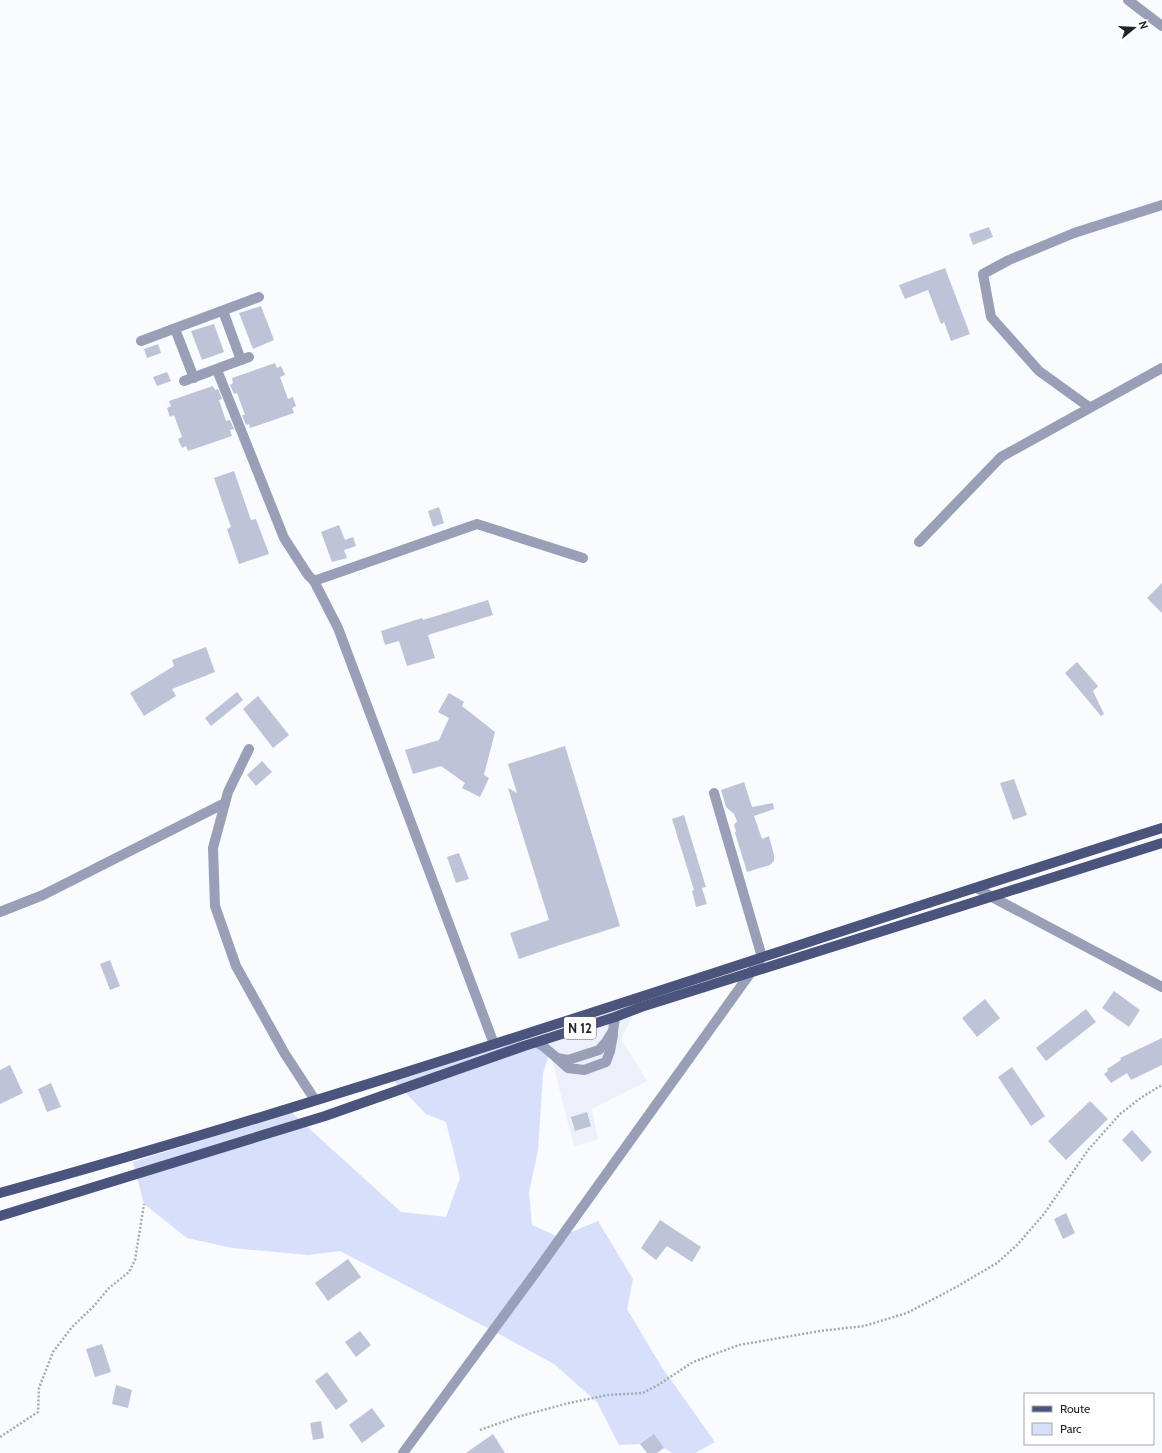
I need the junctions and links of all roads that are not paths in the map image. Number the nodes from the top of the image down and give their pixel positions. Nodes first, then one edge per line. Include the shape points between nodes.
1 (1128, 0) edge
2 (1162, 26) edge
3 (1162, 205) edge
4 (259, 297) dead end
5 (223, 310) junction
6 (175, 329) junction
7 (141, 341) dead end
8 (1162, 368) edge
9 (217, 370) junction
10 (1089, 407) junction
11 (919, 542) dead end
12 (583, 558) dead end
13 (314, 581) junction
14 (249, 749) dead end
15 (714, 793) dead end
16 (225, 803) junction
17 (1162, 828) edge
18 (1162, 843) edge
19 (977, 888) junction
20 (992, 897) junction
21 (0, 912) edge
22 (762, 957) junction
23 (751, 972) junction
24 (1162, 987) edge
25 (615, 1017) junction
26 (613, 1031) junction
27 (536, 1042) junction
28 (494, 1044) junction
29 (557, 1058) junction
30 (315, 1100) junction
31 (0, 1193) edge
32 (0, 1216) edge
33 (403, 1453) edge

1 - 2 street
3 - 10 street via 1074,232 983,274 991,317 1039,371
4 - 5 street
5 - 6 street
5 - 9 street via 245,359
6 - 7 street
6 - 9 street via 189,379
8 - 10 street
9 - 13 street via 284,538
10 - 11 street via 1001,456
12 - 13 street via 477,524
13 - 28 street via 338,628
14 - 16 street
15 - 22 street
16 - 21 street via 43,896
16 - 30 street via 213,848 215,906 236,966 285,1054
17 - 19 main road, N 12
18 - 20 main road, N 12
19 - 20 street
19 - 22 main road, N 12
20 - 23 main road, N 12
20 - 24 street
22 - 23 street
22 - 28 main road, N 12
23 - 25 main road, N 12
23 - 33 street
25 - 26 street
25 - 27 main road, N 12
26 - 29 street via 599,1050 568,1060
26 - 29 street via 606,1062 584,1070 568,1068
27 - 29 street
27 - 32 main road, N 12 via 325,1116
28 - 30 main road, N 12
30 - 31 main road, N 12 via 133,1156

